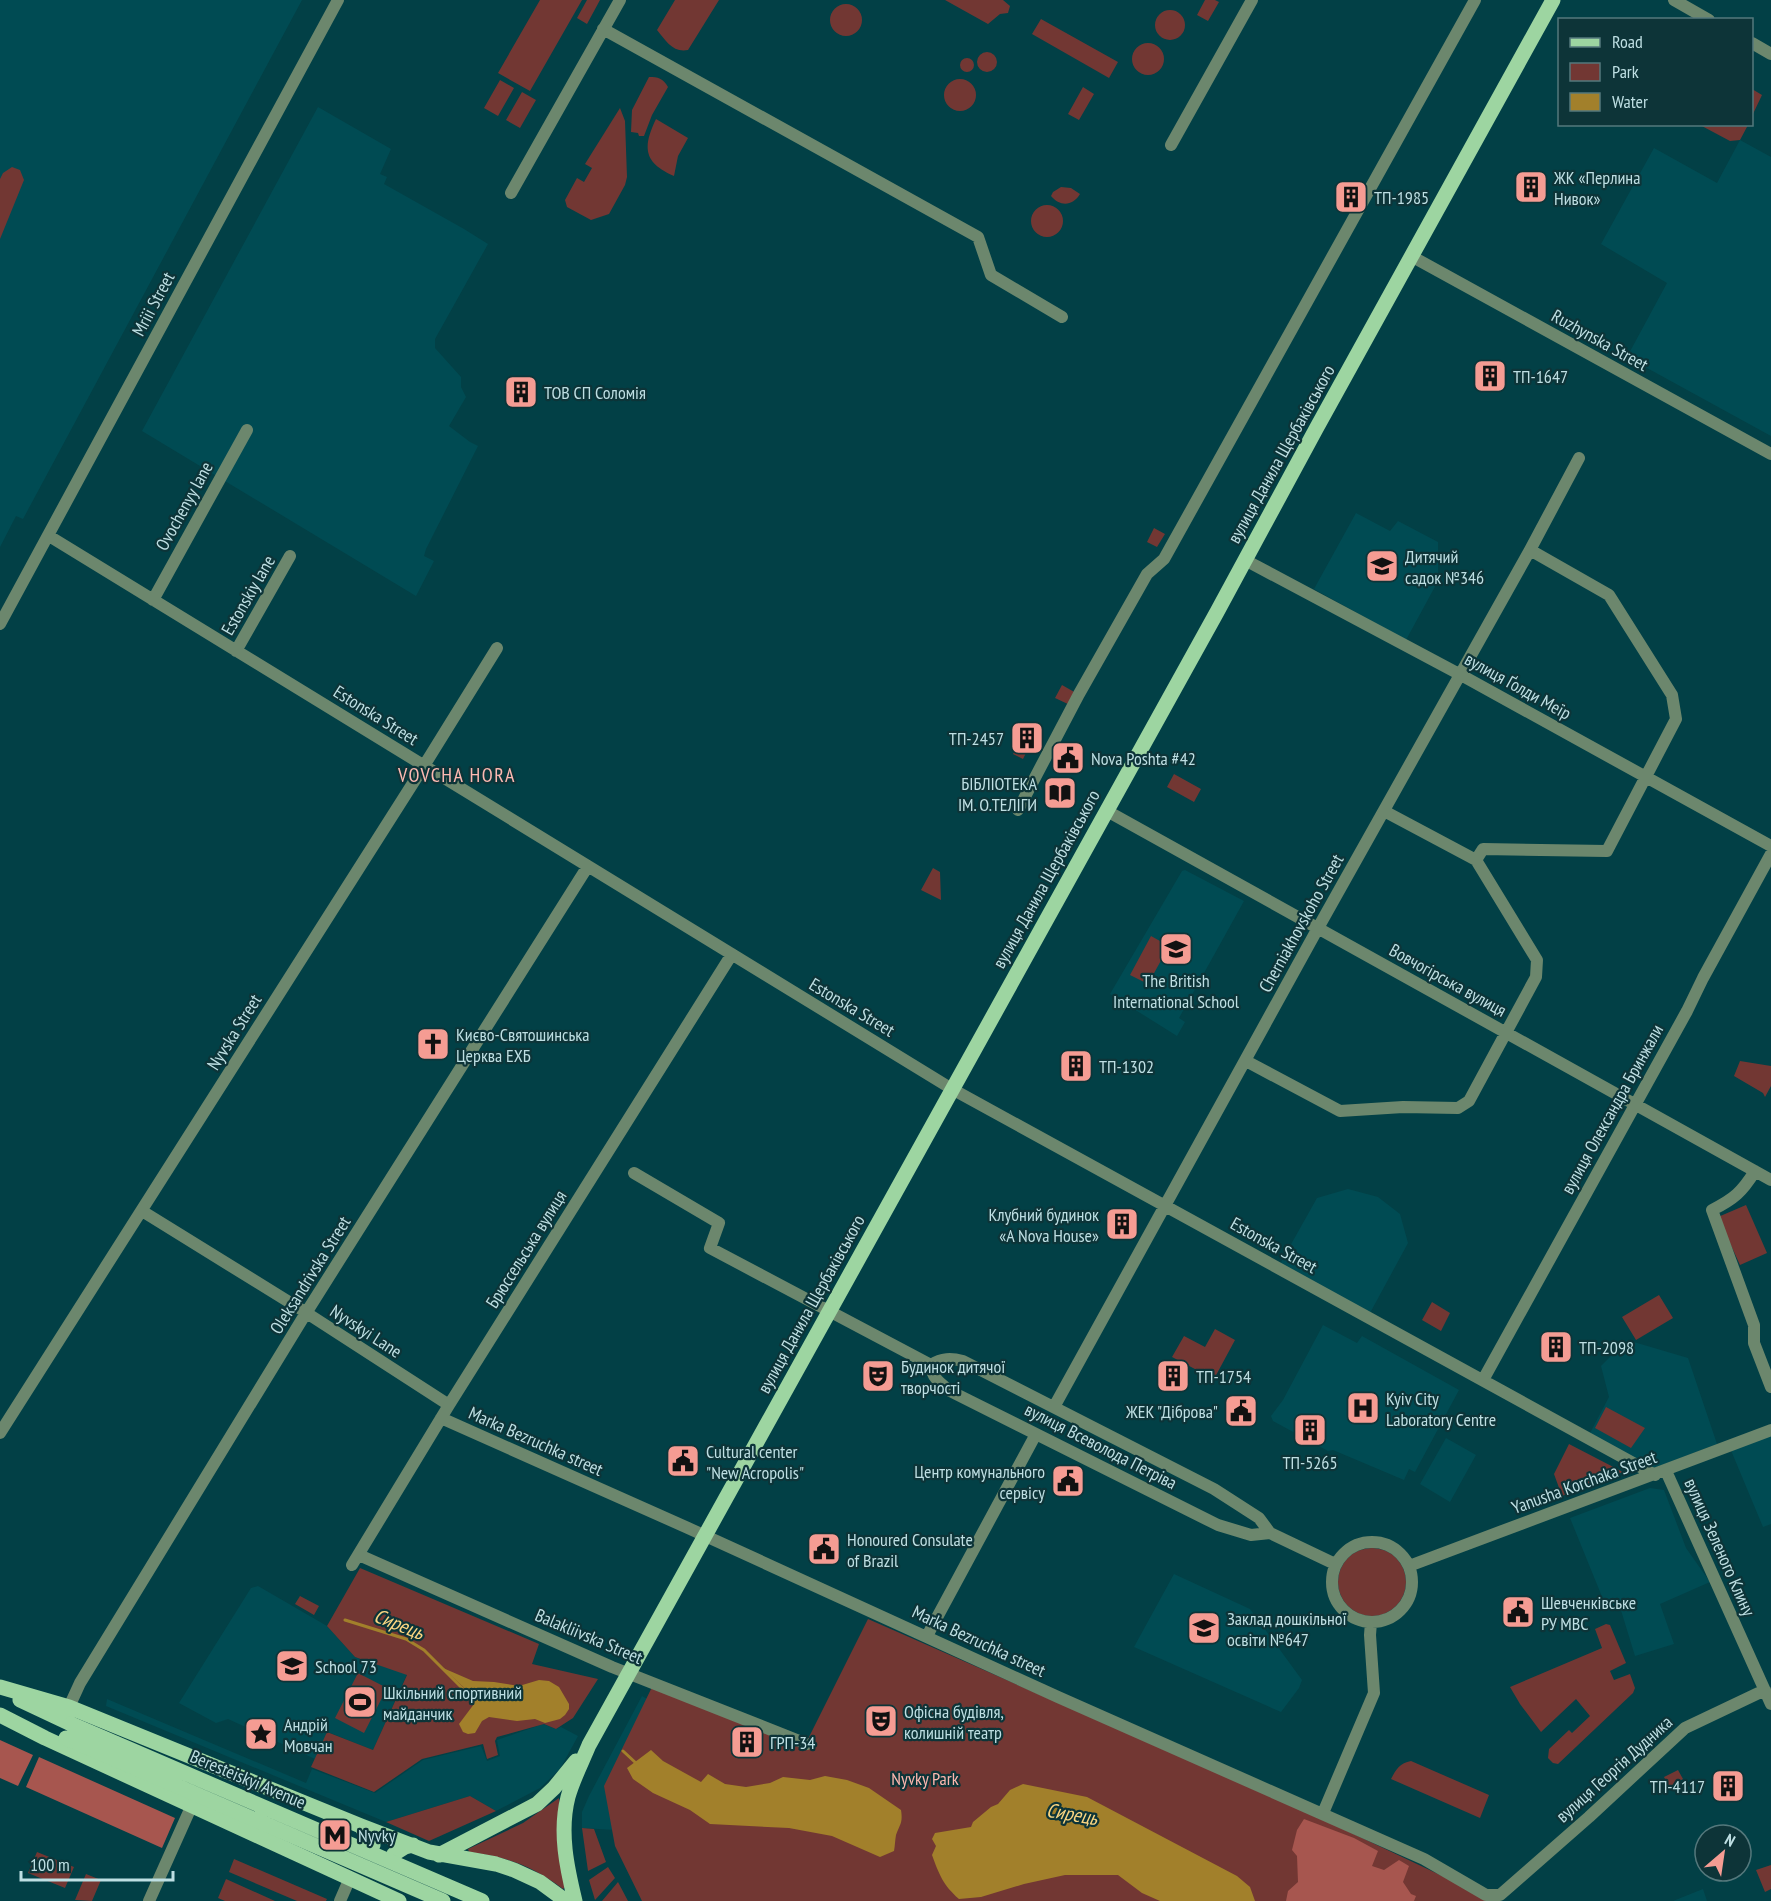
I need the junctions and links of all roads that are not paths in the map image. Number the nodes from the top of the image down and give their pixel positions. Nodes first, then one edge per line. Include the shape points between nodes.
1 (338, 0) edge
2 (620, 0) edge
3 (1252, 0) edge
4 (1475, 0) edge
5 (1553, 0) edge
6 (1674, 0) edge
7 (1706, 18) edge
8 (603, 29) junction
9 (1753, 44) edge
10 (1771, 54) edge
11 (1171, 145) dead end
12 (511, 193) dead end
13 (1412, 256) junction
14 (1062, 317) dead end
15 (247, 430) dead end
16 (1771, 454) edge
17 (1580, 458) dead end
18 (49, 536) junction
19 (1530, 550) junction
20 (290, 556) dead end
21 (1245, 560) junction
22 (153, 600) junction
23 (0, 624) edge
24 (497, 648) dead end
25 (237, 651) junction
26 (1461, 675) junction
27 (424, 766) junction
28 (1645, 777) junction
29 (1018, 810) dead end
30 (1384, 810) junction
31 (1107, 811) junction
32 (1771, 846) edge
33 (1771, 854) edge
34 (1476, 860) junction
35 (588, 866) junction
36 (1318, 928) junction
37 (732, 954) junction
38 (1506, 1033) junction
39 (1246, 1061) junction
40 (952, 1089) junction
41 (1635, 1105) junction
42 (1755, 1171) junction
43 (634, 1173) dead end
44 (1771, 1180) edge
45 (1165, 1206) junction
46 (142, 1211) junction
47 (830, 1311) junction
48 (306, 1313) junction
49 (931, 1365) junction
50 (1483, 1380) junction
51 (1771, 1387) edge
52 (449, 1405) junction
53 (1054, 1407) junction
54 (441, 1418) junction
55 (1771, 1430) edge
56 (0, 1433) edge
57 (1036, 1434) junction
58 (1661, 1473) junction
59 (1270, 1533) junction
60 (705, 1537) junction
61 (356, 1560) joint
62 (1335, 1564) junction
63 (1409, 1566) junction
64 (1371, 1622) junction
65 (927, 1636) junction
66 (629, 1673) junction
67 (0, 1687) edge
68 (1766, 1690) junction
69 (0, 1691) edge
70 (1771, 1704) edge
71 (69, 1707) junction
72 (0, 1714) edge
73 (69, 1731) junction
74 (807, 1744) dead end
75 (589, 1745) junction
76 (192, 1805) junction
77 (1323, 1813) junction
78 (361, 1827) junction
79 (373, 1845) dead end
80 (413, 1845) junction
81 (394, 1854) dead end
82 (439, 1855) junction
83 (352, 1874) junction
84 (386, 1879) dead end
85 (1500, 1895) joint
86 (149, 1901) edge
87 (340, 1901) edge
88 (400, 1901) edge
89 (443, 1901) edge
90 (482, 1901) edge
91 (566, 1901) edge
92 (575, 1901) edge

1 - 18 street, Mriii Street
2 - 8 street
3 - 11 street
4 - 29 street via 1164,559 1147,574 1079,694
5 - 13 main road, вулиця Данила Щербаківського
6 - 7 street
8 - 12 street
8 - 14 street via 978,237 991,276
9 - 10 street
13 - 16 street, Ruzhynska Street
13 - 21 main road, вулиця Данила Щербаківського
15 - 22 street, Ovochenyy lane
17 - 19 street, Cherniakhovskoho Street
18 - 22 street, Estonska Street
18 - 23 street, Mriii Street
19 - 26 street, Cherniakhovskoho Street
19 - 28 street via 1609,595 1671,695 1676,719
20 - 25 street, Estonskiy lane
21 - 26 street, вулиця Ґолди Меїр
21 - 31 main road, вулиця Данила Щербаківського
22 - 25 street, Estonska Street
24 - 27 street, Nyvska Street
25 - 27 street, Estonska Street
26 - 28 street, вулиця Ґолди Меїр
26 - 30 street, Cherniakhovskoho Street
27 - 35 street, Estonska Street
27 - 46 street, Nyvska Street
28 - 32 street, вулиця Ґолди Меїр
28 - 34 street via 1607,851 1483,849
30 - 34 street
30 - 36 street, Cherniakhovskoho Street
31 - 36 street, Вовчогірська вулиця
31 - 40 main road, вулиця Данила Щербаківського
33 - 41 street, вулиця Олександра Бринжали
34 - 38 street via 1537,960 1536,977
35 - 37 street, Estonska Street
35 - 48 street, Oleksandrivska Street
36 - 38 street, Вовчогірська вулиця
36 - 39 street, Cherniakhovskoho Street
37 - 40 street, Estonska Street
37 - 52 street, Брюссельська вулиця
38 - 39 street via 1469,1101 1458,1107 1340,1111
38 - 41 street, Вовчогірська вулиця
39 - 45 street, Cherniakhovskoho Street
40 - 45 street, Estonska Street
40 - 47 main road, вулиця Данила Щербаківського
41 - 42 street, Вовчогірська вулиця
41 - 50 street, вулиця Олександра Бринжали
42 - 44 street, Вовчогірська вулиця
42 - 51 street via 1736,1197 1712,1210 1754,1325 1754,1343
43 - 47 street, вулиця Всеволода Петріва via 720,1223 710,1248
45 - 50 street, Estonska Street
45 - 53 street, Cherniakhovskoho Street
46 - 48 street, Nyvskyi Lane
46 - 56 street, Nyvska Street
47 - 49 street, вулиця Всеволода Петріва
47 - 60 main road, вулиця Данила Щербаківського
48 - 52 street, Nyvskyi Lane
48 - 71 street, Oleksandrivska Street
49 - 53 street, вулиця Всеволода Петріва via 950,1358 963,1361
49 - 57 street, вулиця Всеволода Петріва via 938,1383 950,1391
50 - 58 street, Estonska Street
52 - 54 street, Брюссельська вулиця
53 - 59 street, вулиця Всеволода Петріва via 1214,1489 1259,1518
54 - 60 street, Marka Bezruchka street
54 - 61 street, Брюссельська вулиця
55 - 58 street, Yanusha Korchaka Street
57 - 59 street, вулиця Всеволода Петріва via 1218,1525 1251,1535
57 - 65 street
58 - 63 street, Yanusha Korchaka Street
58 - 68 street, вулиця Зеленого Клину
59 - 62 street, вулиця Всеволода Петріва
60 - 65 street, Marka Bezruchka street
60 - 66 main road, вулиця Данила Щербаківського
61 - 66 street, Balakliivska Street
62 - 63 street via 1352,1547 1374,1541 1395,1549
62 - 64 street via 1331,1586 1340,1607 1359,1620
63 - 64 street via 1412,1588 1404,1606 1389,1618
64 - 77 street via 1374,1693
65 - 77 street, Marka Bezruchka street
66 - 74 street, Balakliivska Street
66 - 75 main road, вулиця Данила Щербаківського
67 - 71 main road, Beresteiskyi Avenue
68 - 70 street, вулиця Зеленого Клину
68 - 85 street, вулиця Георгія Дудника via 1685,1728
69 - 73 main road, Beresteiskyi Avenue
71 - 78 main road, Beresteiskyi Avenue
72 - 73 main road, Beresteiskyi Avenue
72 - 76 main road, Beresteiskyi Avenue
73 - 89 main road, Beresteiskyi Avenue, bridge
73 - 90 main road, Beresteiskyi Avenue, bridge
75 - 82 main road, вулиця Данила Щербаківського via 537,1804
75 - 92 main road, вулиця Данила Щербаківського via 565,1813 566,1862
76 - 83 main road, Beresteiskyi Avenue
76 - 86 street
77 - 85 street, Marka Bezruchka street via 1424,1859 1486,1895
78 - 79 main road
78 - 80 main road, Beresteiskyi Avenue
80 - 81 main road
80 - 82 main road, Beresteiskyi Avenue
82 - 91 main road, Beresteiskyi Avenue via 514,1870 540,1882
83 - 87 street
83 - 88 main road, Beresteiskyi Avenue
84 - 88 main road

